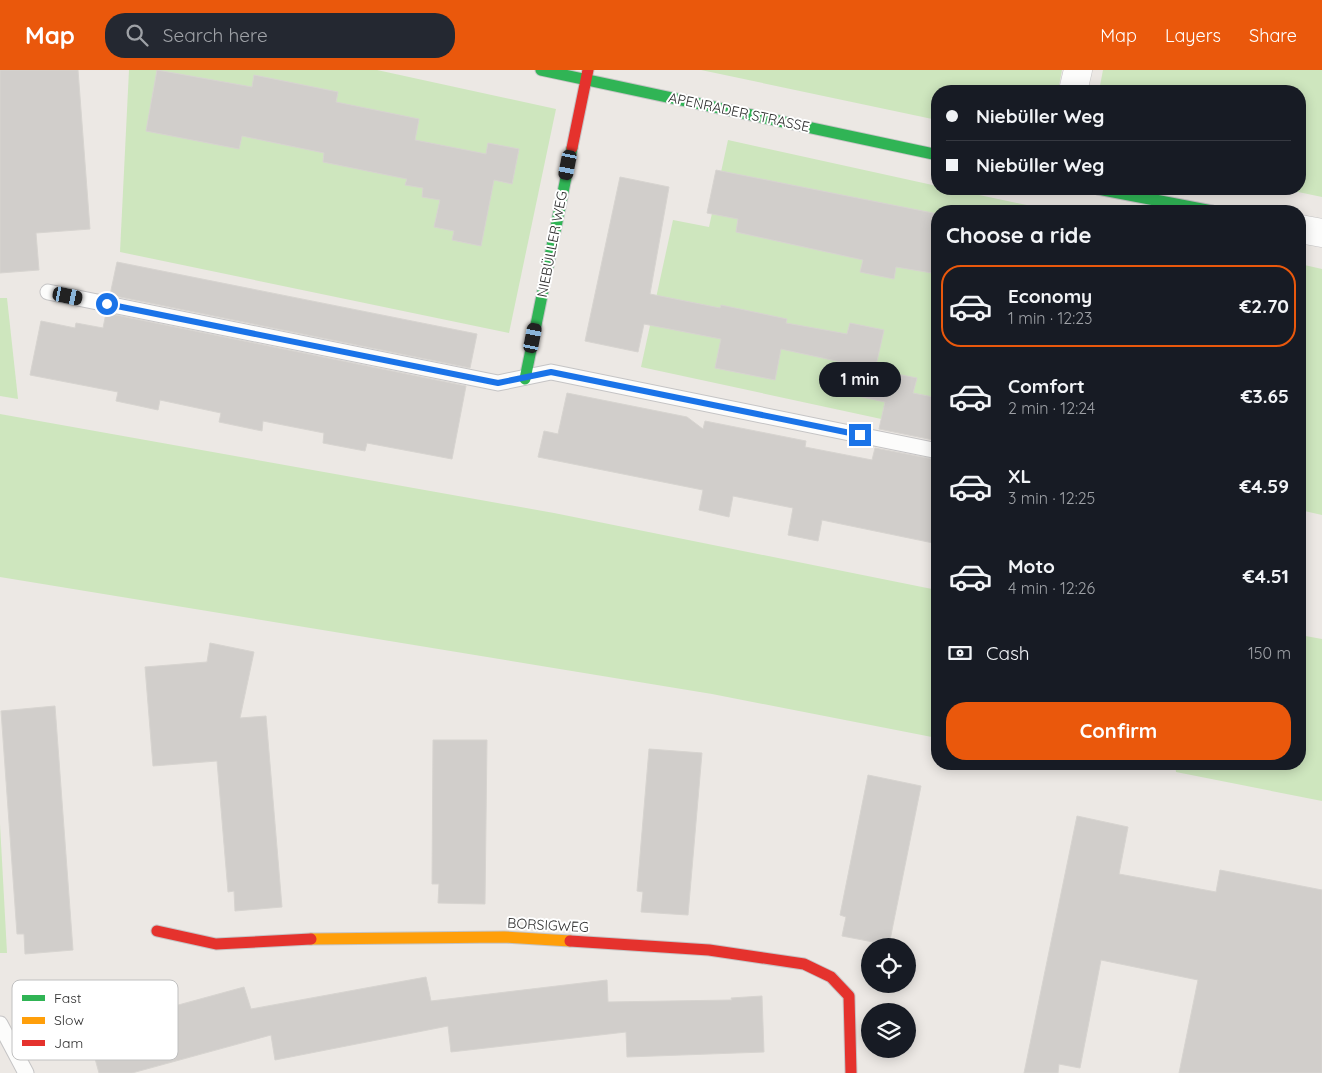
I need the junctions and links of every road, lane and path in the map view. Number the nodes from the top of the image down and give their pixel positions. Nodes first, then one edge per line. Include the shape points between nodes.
1 (541, 70) edge
2 (1078, 70) edge
3 (587, 75) edge
4 (1074, 85) edge
5 (931, 153) edge
6 (1129, 195) edge
7 (1181, 205) edge
8 (1306, 230) edge
9 (1322, 233) edge
10 (48, 292) dead end
11 (525, 379) junction
12 (931, 450) edge
13 (158, 931) dead end
14 (0, 1024) edge
15 (12, 1047) edge
16 (19, 1060) edge
17 (26, 1073) edge
18 (851, 1073) edge

1 - 3 street, APENRADER STRASSE
2 - 4 street
3 - 5 street, APENRADER STRASSE
3 - 11 street, NIEBÜLLER WEG
6 - 7 street
8 - 9 street
10 - 11 lane via 498,383
11 - 12 lane via 551,372
13 - 18 street, BORSIGWEG via 216,944 310,939 504,937 709,950 804,964 831,977 849,996
14 - 15 lane
16 - 17 lane

